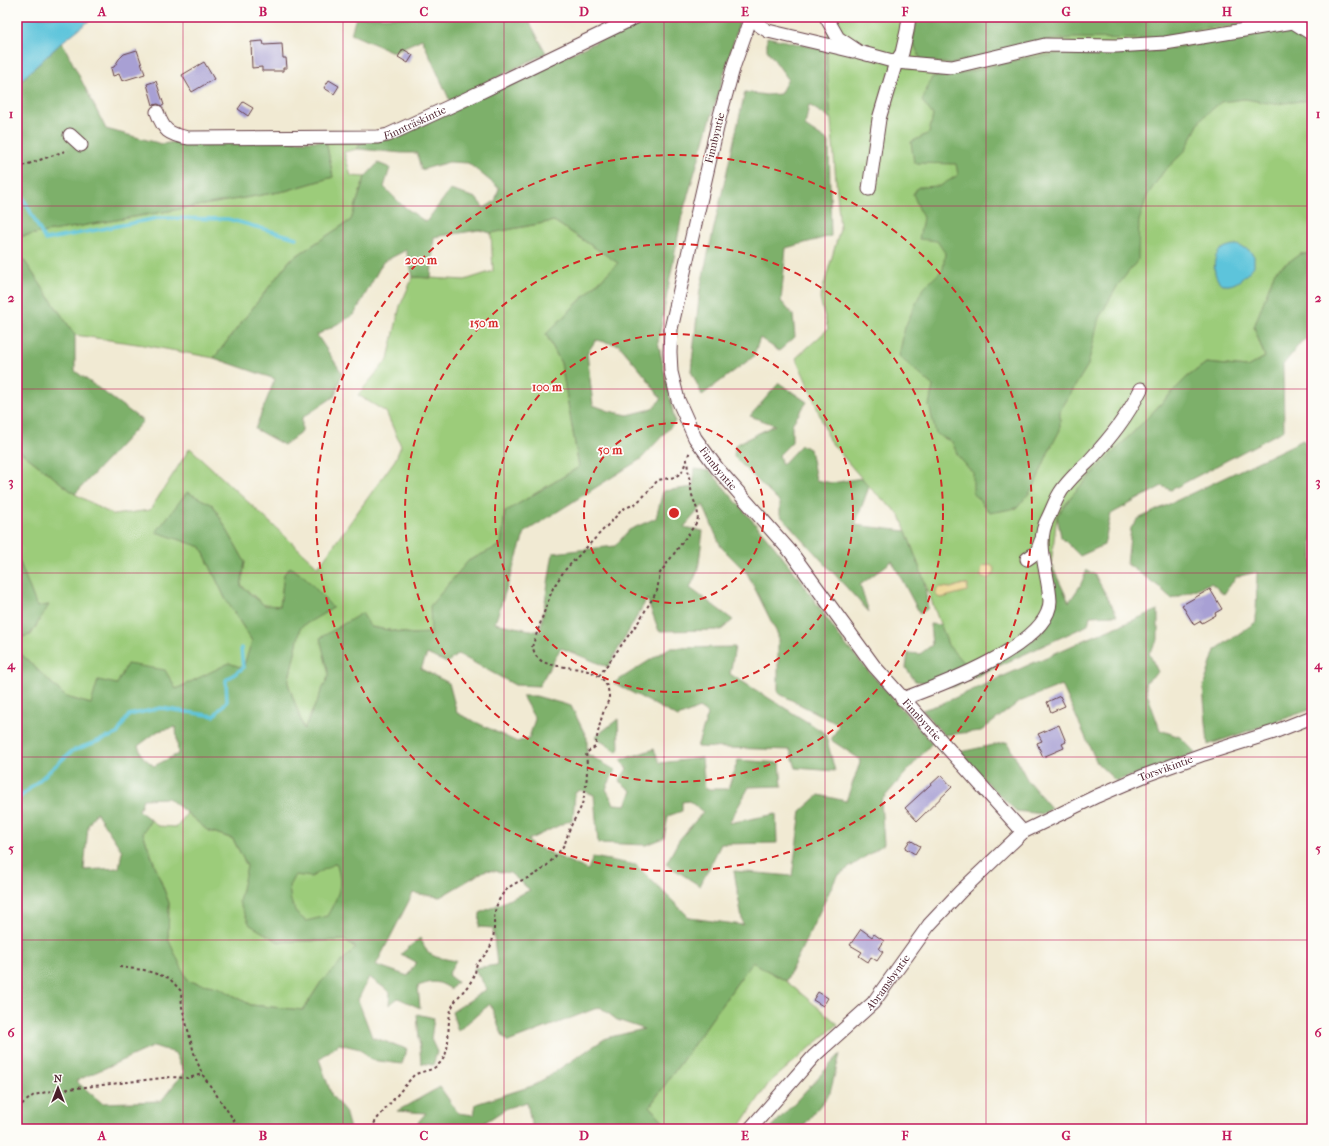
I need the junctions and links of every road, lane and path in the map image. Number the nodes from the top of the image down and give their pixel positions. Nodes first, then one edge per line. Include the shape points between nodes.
1 (636, 17) edge
2 (751, 17) edge
3 (757, 17) edge
4 (826, 17) edge
5 (909, 17) edge
6 (1296, 19) edge
7 (1312, 34) edge
8 (859, 52) junction
9 (896, 62) junction
10 (157, 112) dead end
11 (70, 135) dead end
12 (81, 145) joint
13 (17, 168) edge
14 (868, 189) dead end
15 (1141, 389) dead end
16 (695, 438) junction
17 (687, 458) junction
18 (1041, 541) junction
19 (1027, 559) dead end
20 (599, 676) junction
21 (902, 699) junction
22 (1312, 717) edge
23 (1023, 832) junction
24 (118, 967) dead end
25 (202, 1074) junction
26 (17, 1108) edge
27 (240, 1129) edge
28 (371, 1129) edge
29 (750, 1129) edge

1 - 10 street, Finnträskintie via 466,99 388,135 378,137 188,138 173,135 166,130 161,125
2 - 16 street, Finnbyntie via 719,119 671,329 671,372 678,400
3 - 8 street via 760,26 768,31
4 - 8 street via 838,38
5 - 9 street via 902,53
6 - 7 street
6 - 9 street via 1165,43 1116,46 1045,45 952,67
8 - 9 street
9 - 14 street via 879,119
11 - 12 street
12 - 13 path
15 - 18 street via 1113,435 1060,493 1045,525
16 - 17 path
16 - 21 street, Finnbyntie via 722,474 790,551 874,666
17 - 20 path via 699,515 697,522 660,572 657,591 639,621
17 - 20 path via 682,472 675,477 658,480 635,504 623,509 564,571 547,604 532,647 538,658 548,664 582,669
18 - 19 street via 1037,552
18 - 21 street via 1050,602 1045,619 1038,628 1025,640 967,673
20 - 28 path via 606,685 610,697 601,718 595,747 586,753 587,766 581,807 565,844 544,869 512,884 501,897 494,911 495,929 487,954 477,965 474,978 453,1005 449,1017 446,1054 430,1071 414,1075
21 - 23 street, Finnbyntie
22 - 23 street, Torsvikintie via 1146,775
23 - 29 street, Abramsbyntie via 961,890 934,920 873,1003 814,1056
24 - 25 path via 144,970 169,978 181,991 182,1008
25 - 26 path via 189,1078 171,1077 52,1091 34,1095
25 - 27 path

